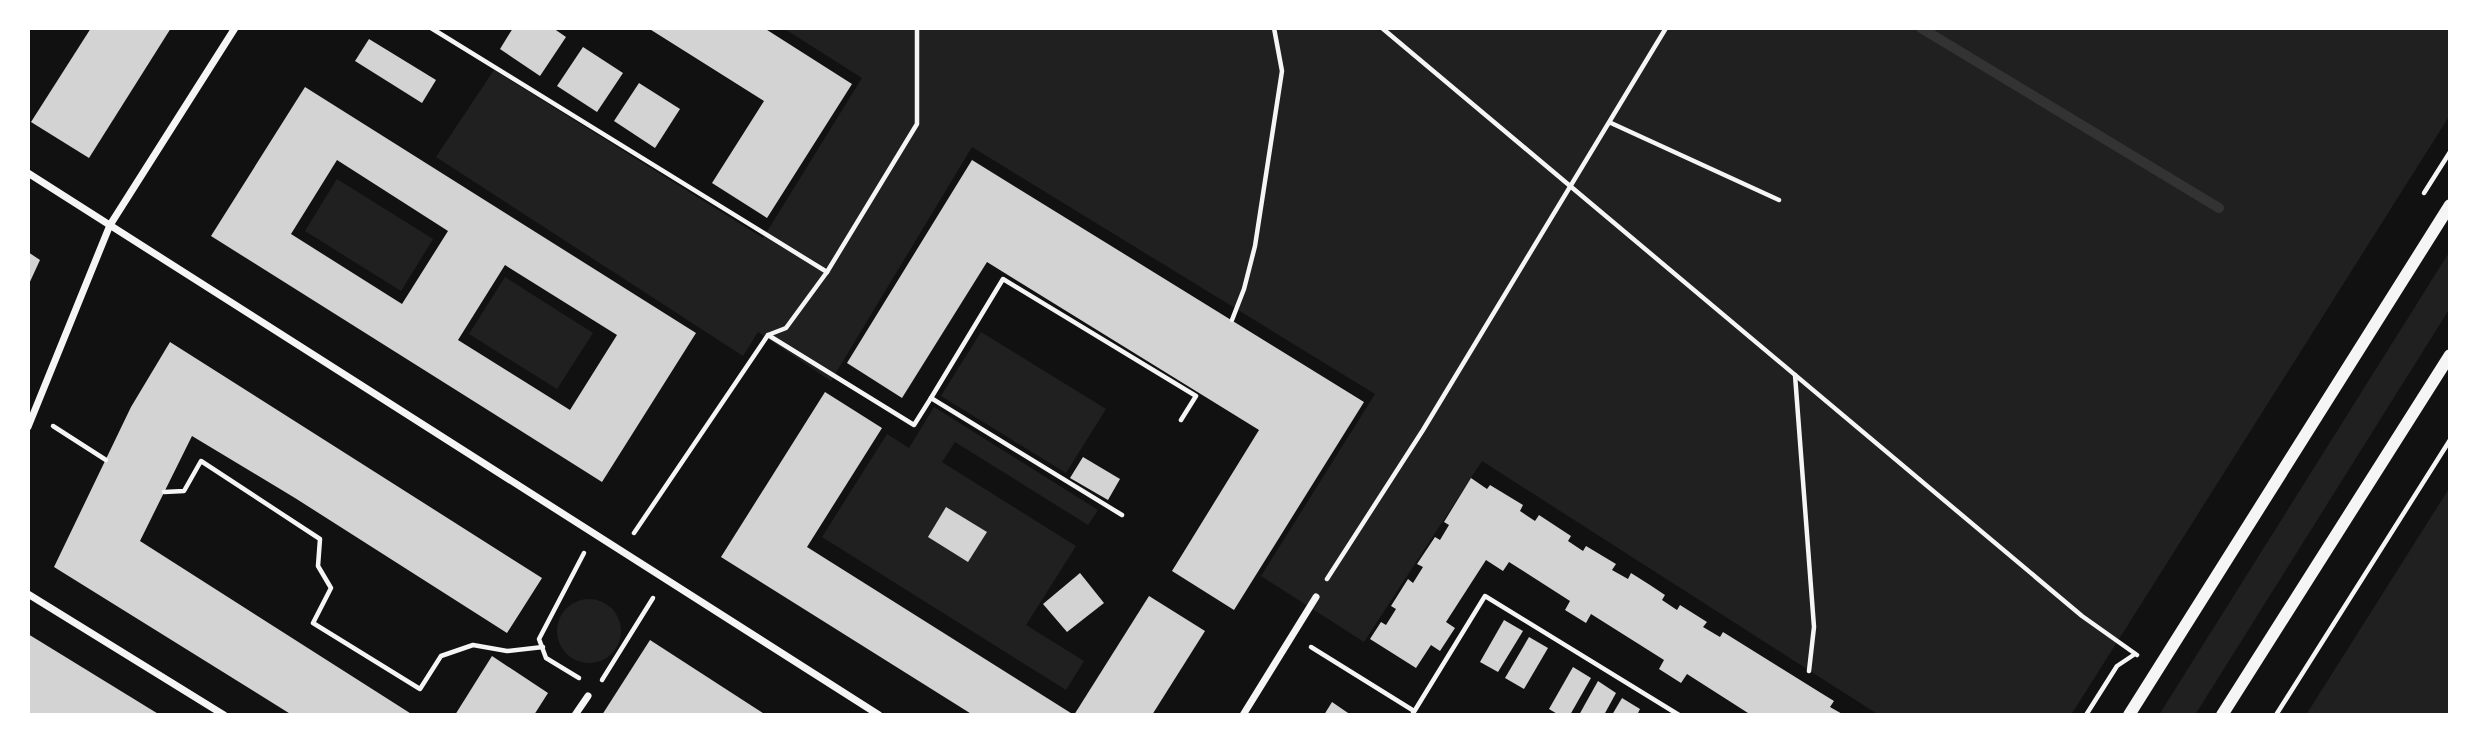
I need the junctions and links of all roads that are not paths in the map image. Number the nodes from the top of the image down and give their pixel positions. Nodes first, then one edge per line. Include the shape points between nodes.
1 (235, 28) edge
2 (28, 173) edge
3 (2450, 205) edge
4 (110, 225) junction
5 (2450, 355) edge
6 (28, 427) edge
7 (28, 594) edge
8 (1316, 597) road end
9 (587, 696) road end
10 (224, 715) edge
11 (575, 715) edge
12 (879, 715) edge
13 (1243, 715) edge
14 (2129, 715) edge
15 (2222, 715) edge

1 - 4 street
2 - 4 street
3 - 14 street
4 - 6 street
4 - 12 street
5 - 15 street
7 - 10 street
8 - 13 street
9 - 11 street

